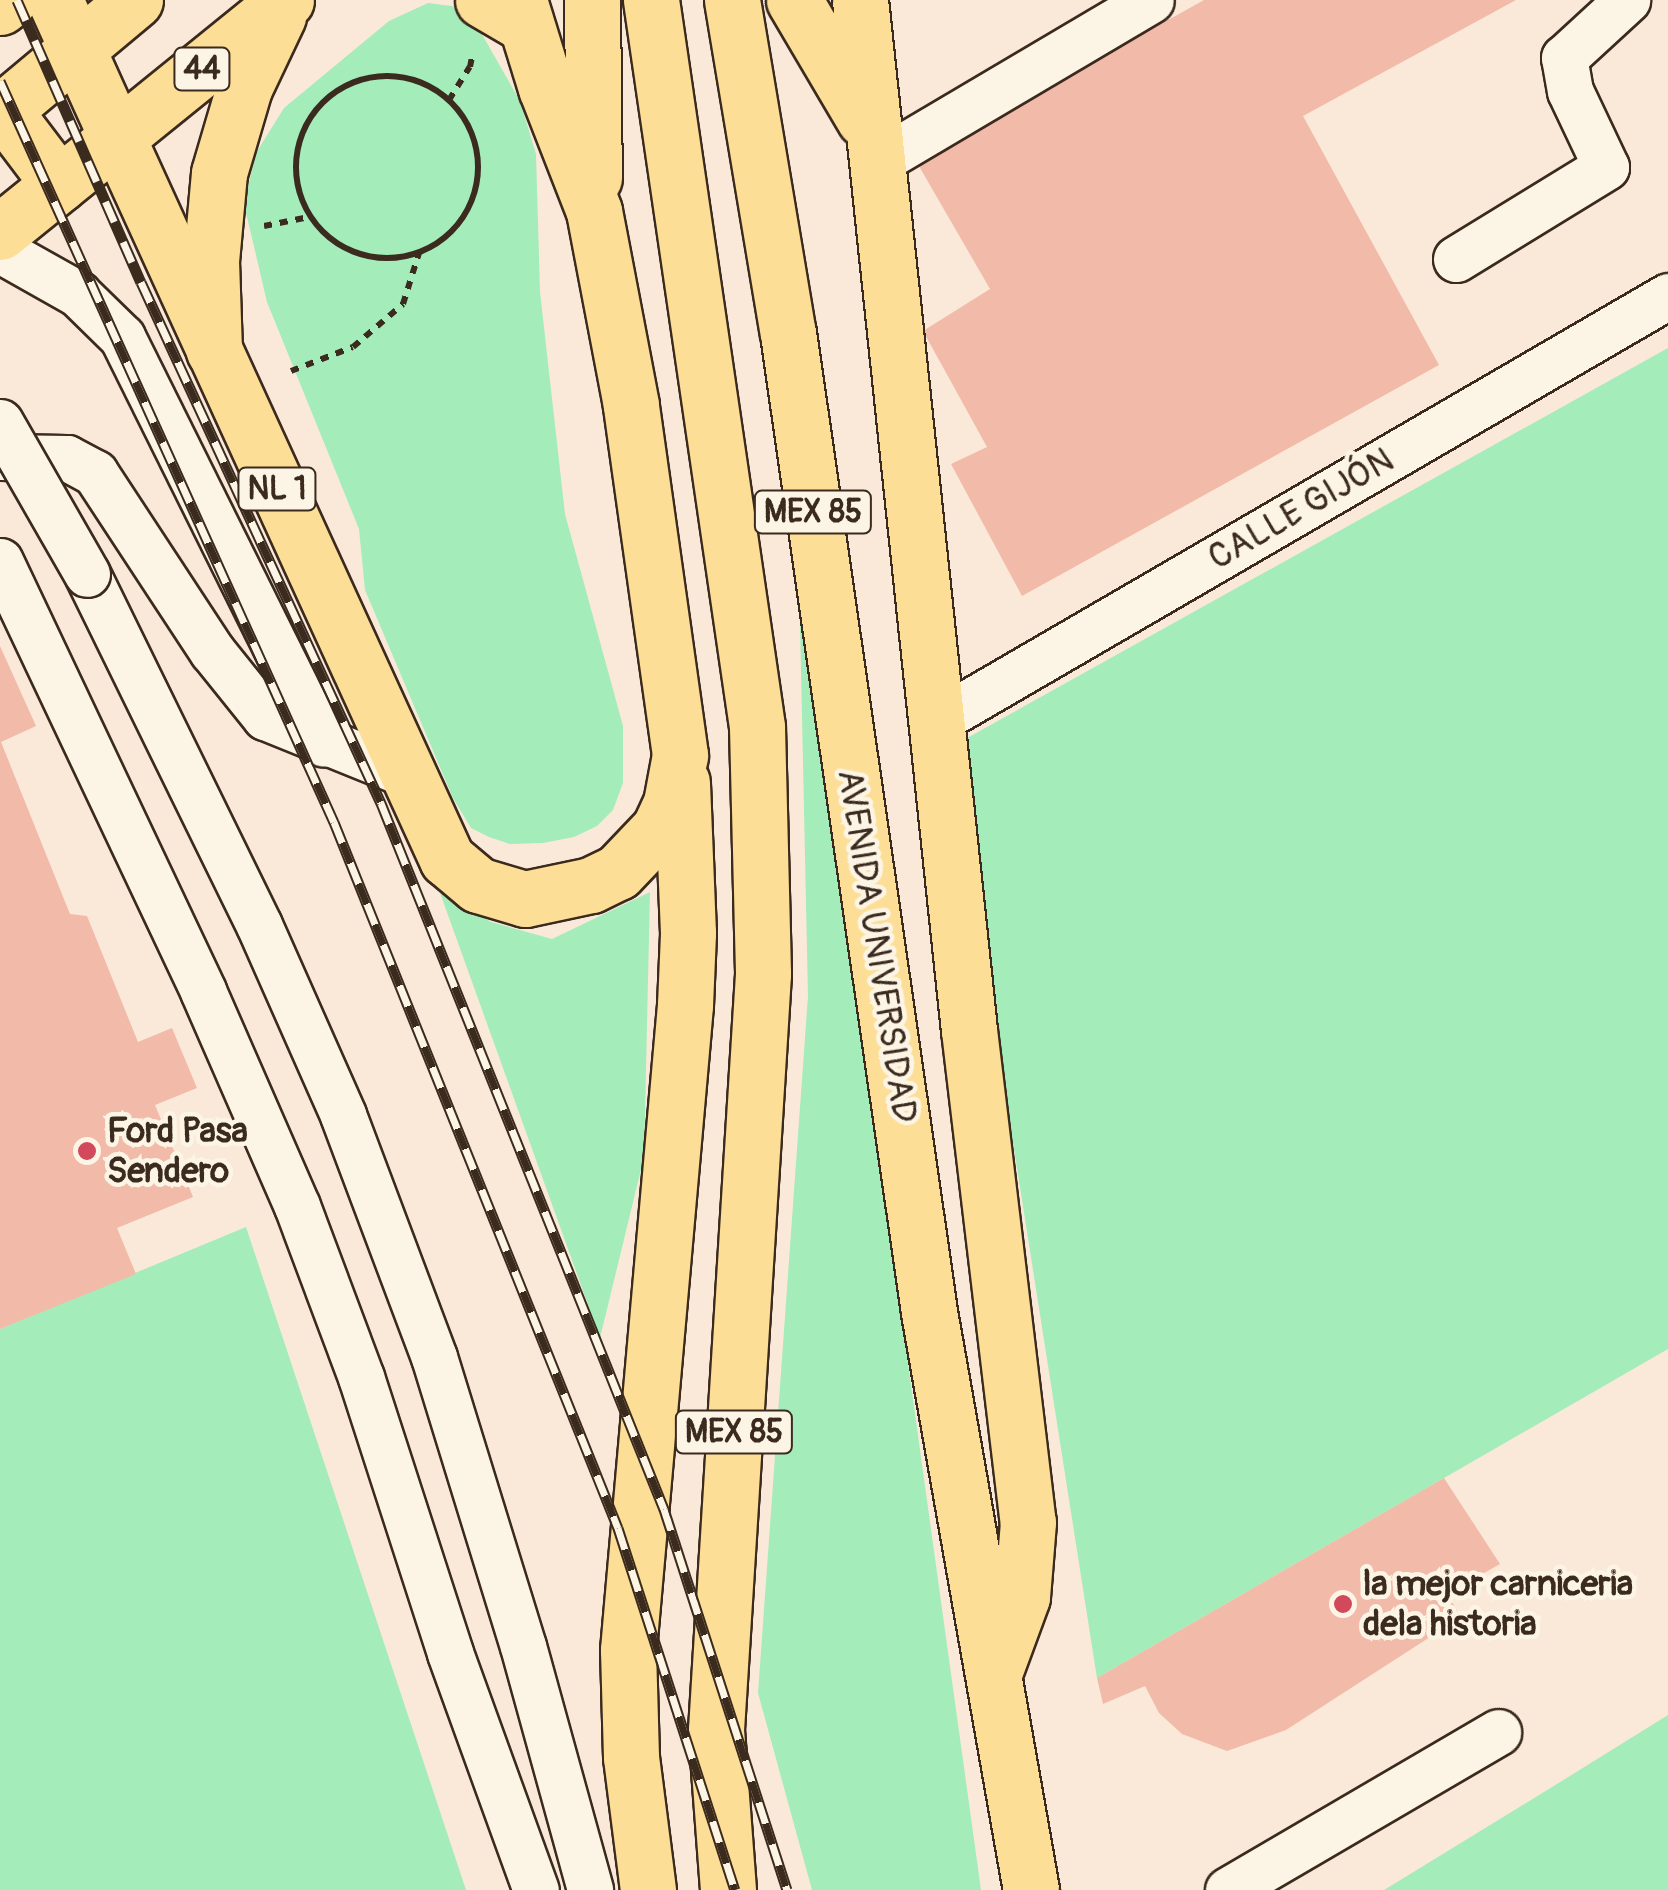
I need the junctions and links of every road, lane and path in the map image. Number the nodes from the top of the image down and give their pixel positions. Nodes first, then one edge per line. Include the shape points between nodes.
1 (9, 0) edge
2 (55, 0) edge
3 (136, 0) edge
4 (285, 0) edge
5 (592, 0) edge
6 (625, 0) edge
7 (651, 0) edge
8 (732, 0) edge
9 (794, 0) edge
10 (860, 0) edge
11 (1151, 0) edge
12 (1628, 0) edge
13 (0, 6) edge
14 (500, 18) edge
15 (77, 48) junction
16 (594, 54) junction
17 (449, 100) junction
18 (1, 110) edge
19 (117, 137) junction
20 (874, 146) junction
21 (59, 184) junction
22 (594, 211) junction
23 (309, 217) junction
24 (249, 224) dead end
25 (0, 232) edge
26 (0, 250) edge
27 (419, 253) junction
28 (1456, 259) dead end
29 (1668, 296) edge
30 (214, 351) junction
31 (291, 371) dead end
32 (0, 422) edge
33 (0, 457) edge
34 (0, 561) edge
35 (935, 722) junction
36 (324, 744) junction
37 (680, 755) junction
38 (406, 774) junction
39 (993, 1676) junction
40 (1498, 1732) dead end
41 (536, 1890) edge
42 (590, 1890) edge
43 (648, 1890) edge
44 (728, 1890) edge
45 (1030, 1890) edge
46 (1228, 1890) edge

1 - 13 main road
2 - 15 main road, NL 1
3 - 15 main road
4 - 19 main road, 44
4 - 30 main road via 244,88 219,173 210,260
5 - 16 main road
6 - 16 main road
7 - 44 main road, MEX 85 via 757,727 764,974 716,1730
8 - 39 main road, AVENIDA UNIVERSIDAD / MEX 85 via 788,333 930,1312
9 - 20 main road
10 - 20 main road
11 - 20 street
12 - 28 street via 1564,58 1570,91 1606,167
14 - 17 path
14 - 22 main road
15 - 18 main road
15 - 19 main road, NL 1
16 - 22 main road
17 - 23 path via 396,76 367,78 329,98 302,132 296,161
17 - 27 path via 468,124 478,154 478,185 446,238
18 - 21 main road
19 - 21 main road, 44
19 - 30 main road, NL 1
20 - 35 main road
21 - 25 main road, 44
22 - 37 main road via 631,405
23 - 24 path
23 - 27 path via 346,250 370,258
26 - 36 street via 78,294 122,337
27 - 31 path via 403,304 353,347
29 - 35 street, CALLE GIJÓN
30 - 38 main road, NL 1
32 - 42 street, bridge via 87,574 259,925 343,1115 434,1356
33 - 36 street via 67,458 95,473 238,687 266,717
34 - 41 street via 297,1206
35 - 39 main road via 1028,1522 1022,1597
36 - 38 street
37 - 38 main road, NL 1 via 671,803 658,829 618,872 591,886 524,899 461,874 437,841
37 - 43 main road via 685,1005 628,1650 631,1757
39 - 45 main road, AVENIDA UNIVERSIDAD / MEX 85
40 - 46 street

